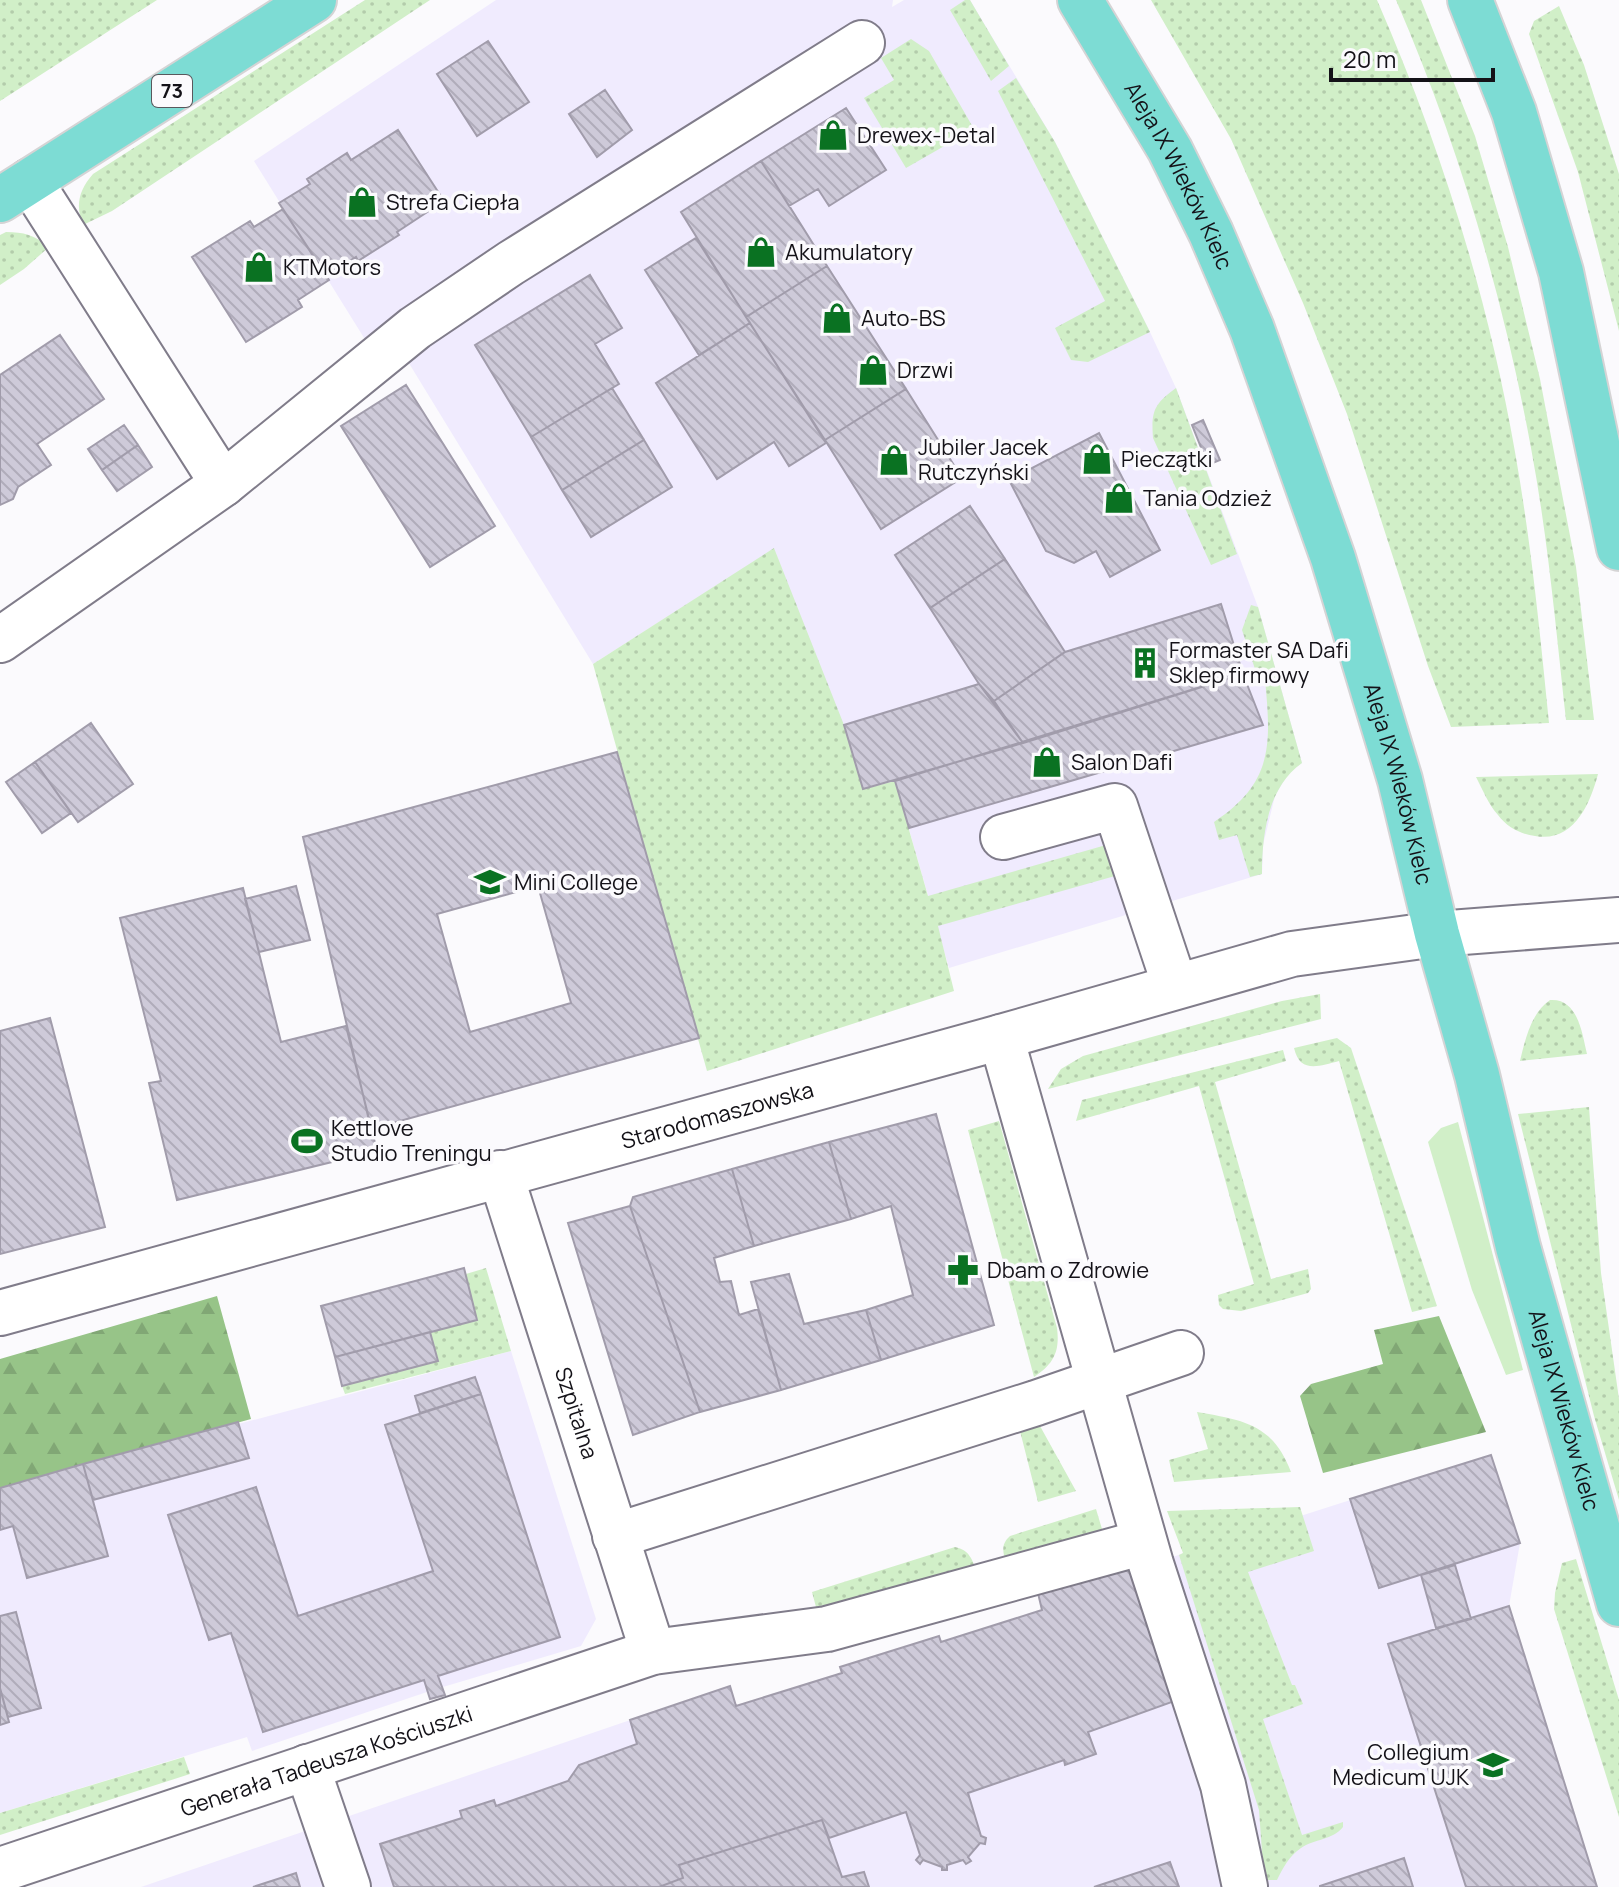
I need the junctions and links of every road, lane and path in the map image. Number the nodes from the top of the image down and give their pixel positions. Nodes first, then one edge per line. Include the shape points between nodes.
1 (314, 0) edge
2 (1080, 0) edge
3 (1470, 0) edge
4 (862, 43) dead end
5 (15, 191) edge
6 (223, 484) junction
7 (1619, 548) edge
8 (0, 640) edge
9 (1003, 837) dead end
10 (1619, 920) edge
11 (1437, 934) junction
12 (1175, 986) junction
13 (1001, 1037) junction
14 (500, 1173) junction
15 (0, 1313) edge
16 (1181, 1353) dead end
17 (1099, 1381) junction
18 (615, 1536) junction
19 (1144, 1542) junction
20 (1619, 1604) edge
21 (653, 1652) junction
22 (307, 1767) junction
23 (0, 1870) edge
24 (348, 1887) edge
25 (1245, 1887) edge

1 - 5 main road, 73
2 - 11 main road, Aleja IX Wieków Kielc via 1170,150 1252,329 1371,677
3 - 7 main road via 1514,112 1561,272
4 - 6 street via 415,328
5 - 6 street
6 - 8 street
9 - 12 street via 1115,806
10 - 11 street, Starodomaszowska
11 - 12 street, Starodomaszowska via 1292,954
11 - 20 main road, Aleja IX Wieków Kielc
12 - 13 street, Starodomaszowska
13 - 14 street, Starodomaszowska
13 - 17 street
14 - 15 street, Starodomaszowska
14 - 18 street, Szpitalna
16 - 17 street
17 - 18 street
17 - 19 street
18 - 21 street, Szpitalna
19 - 21 street, Generała Tadeusza Kościuszki via 827,1629
19 - 25 street via 1223,1785
21 - 22 street, Generała Tadeusza Kościuszki
22 - 23 street, Generała Tadeusza Kościuszki
22 - 24 street

